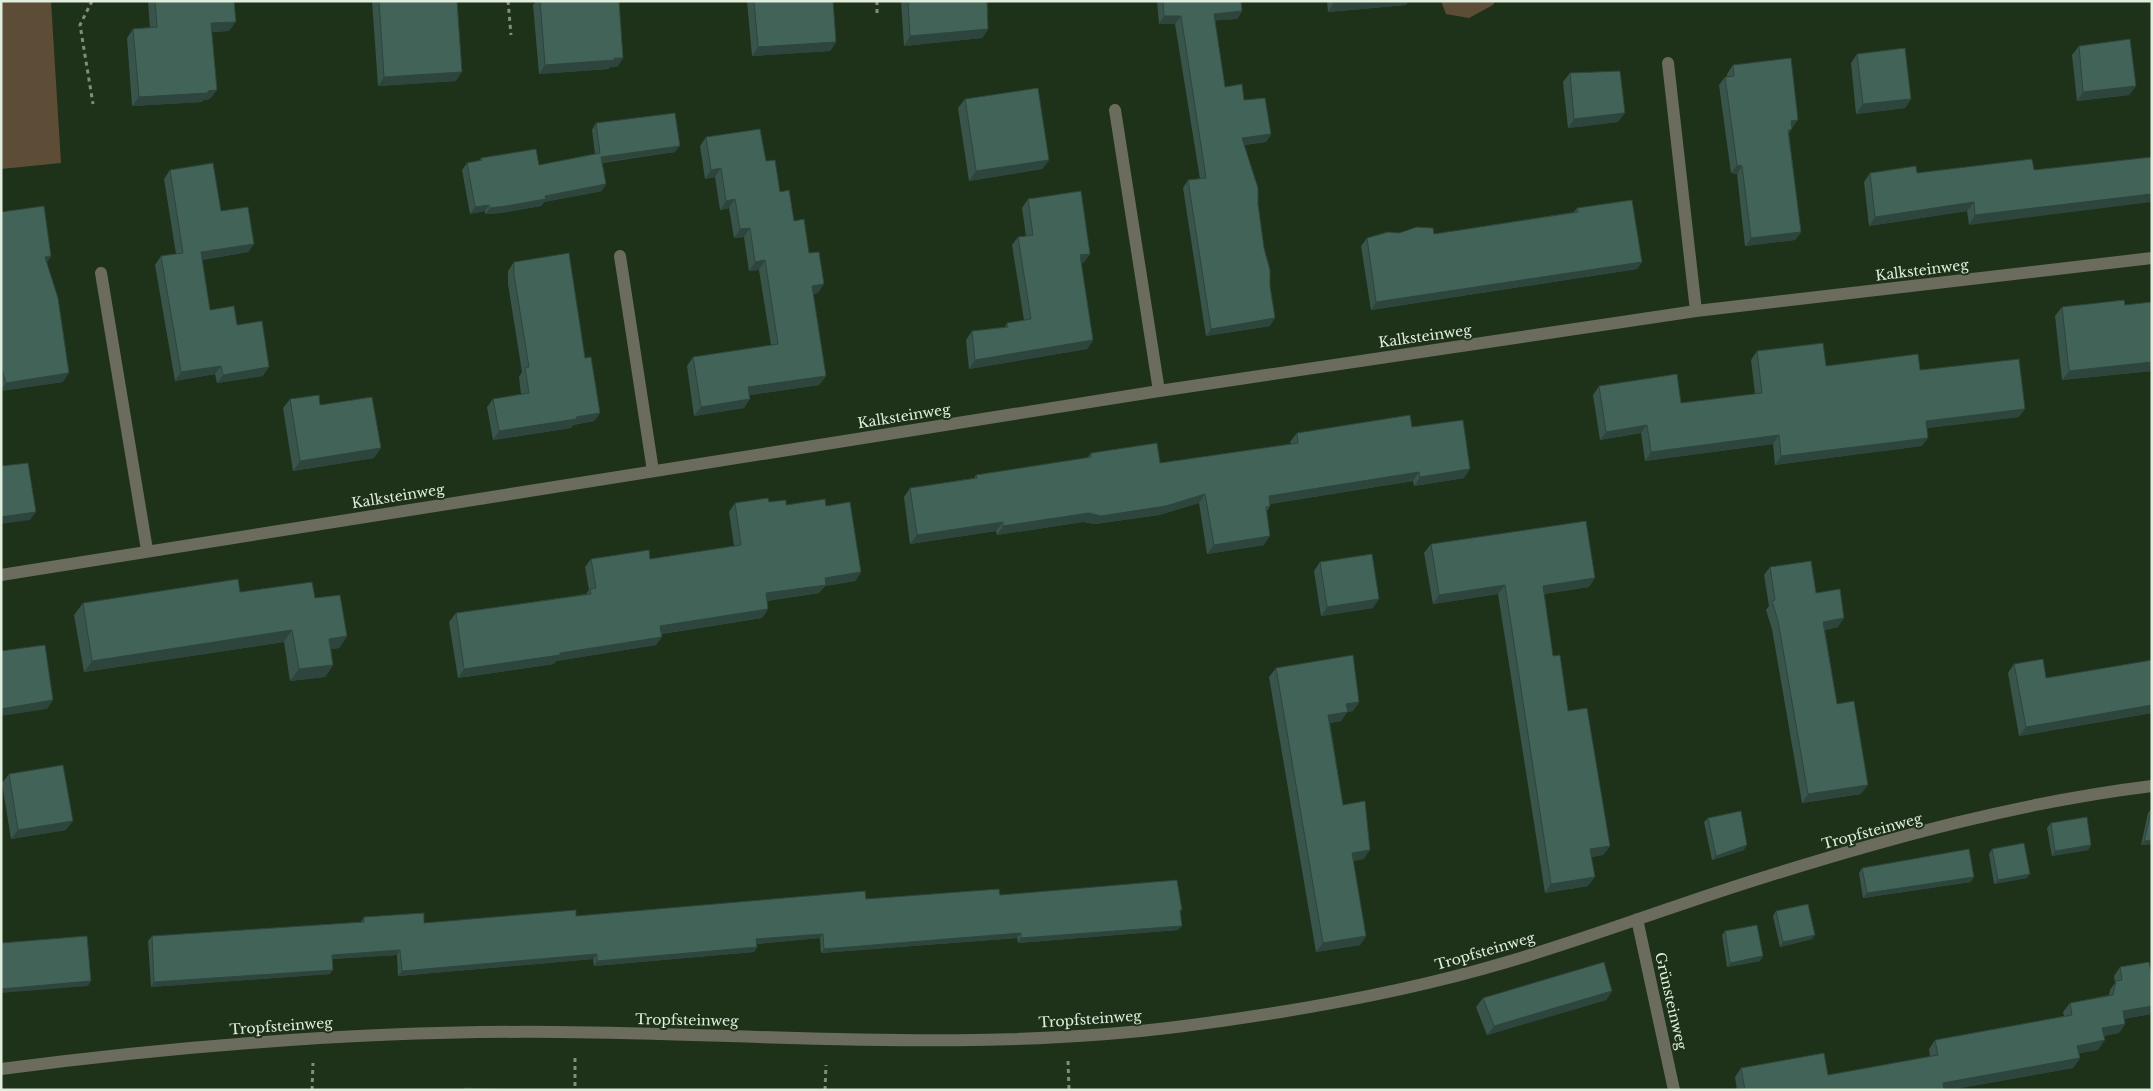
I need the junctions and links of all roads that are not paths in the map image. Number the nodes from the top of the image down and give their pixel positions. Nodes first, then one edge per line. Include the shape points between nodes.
1 (1668, 63) dead end
2 (1115, 110) dead end
3 (620, 256) dead end
4 (2152, 258) edge
5 (100, 273) dead end
6 (1696, 311) junction
7 (1159, 391) junction
8 (653, 471) junction
9 (147, 550) junction
10 (1, 575) edge
11 (2152, 786) edge
12 (1636, 919) junction
13 (1, 1068) edge
14 (1674, 1090) edge

1 - 6 street
2 - 7 street
3 - 8 street
4 - 6 street, Kalksteinweg
5 - 9 street
6 - 7 street, Kalksteinweg
7 - 8 street, Kalksteinweg
8 - 9 street, Kalksteinweg
9 - 10 street, Kalksteinweg
11 - 12 street, Tropfsteinweg via 2012,810 1877,844
12 - 13 street, Tropfsteinweg via 1509,962 1424,984 1270,1015 1113,1034 959,1042 556,1032 336,1037 215,1045
12 - 14 street, Grünsteinweg

